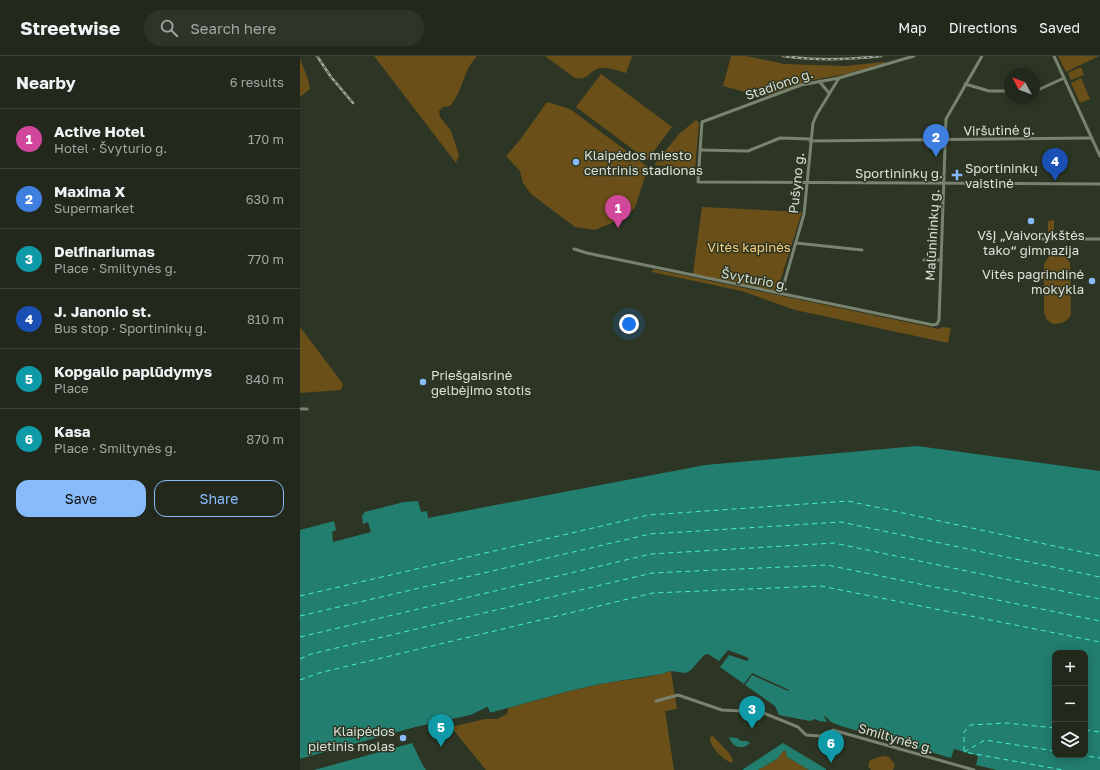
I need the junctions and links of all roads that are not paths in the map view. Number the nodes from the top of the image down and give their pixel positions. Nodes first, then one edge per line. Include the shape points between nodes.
1 (914, 56) edge
2 (982, 56) edge
3 (1054, 56) edge
4 (839, 78) junction
5 (1064, 78) junction
6 (819, 80) junction
7 (965, 84) junction
8 (1040, 89) edge
9 (1004, 92) edge
10 (829, 93) junction
11 (1092, 138) junction
12 (811, 140) junction
13 (945, 141) junction
14 (700, 150) junction
15 (1100, 156) edge
16 (698, 182) joint
17 (807, 183) junction
18 (945, 184) junction
19 (1100, 184) edge
20 (1032, 239) dead end
21 (1100, 239) edge
22 (796, 243) junction
23 (574, 249) dead end
24 (862, 250) dead end
25 (924, 260) dead end
26 (941, 260) junction
27 (780, 294) junction
28 (933, 325) joint
29 (300, 409) edge
30 (307, 409) dead end
31 (656, 701) dead end
32 (974, 770) edge

1 - 4 street, Stadiono g.
2 - 7 street, Malūnininkų g.
3 - 5 street
4 - 6 street, Stadiono g.
4 - 10 street, Pušyno g.
5 - 8 street
5 - 11 street
6 - 10 street
6 - 14 street, Stadiono g. via 702,122
7 - 9 street via 990,91
7 - 13 street, Malūnininkų g. via 946,119
10 - 12 street, Pušyno g. via 815,118
11 - 13 street, Viršutinė g.
11 - 15 street
12 - 13 street, Viršutinė g.
12 - 14 street via 780,138 748,152
12 - 17 street, Pušyno g.
13 - 18 street, Malūnininkų g.
14 - 16 street, Stadiono g.
16 - 17 street, Sportininkų g.
17 - 18 street, Sportininkų g.
17 - 22 street, Pušyno g. via 804,214
18 - 19 street, Sportininkų g.
18 - 26 street, Malūnininkų g.
20 - 21 street
22 - 24 street
22 - 27 street, Pušyno g.
23 - 27 street, Švyturio g.
25 - 26 street
26 - 28 street, Malūnininkų g. via 939,320
27 - 28 street, Švyturio g.
29 - 30 street
31 - 32 street, Smiltynės g. via 678,695 722,710 761,712 795,726 806,735 820,736 833,730

